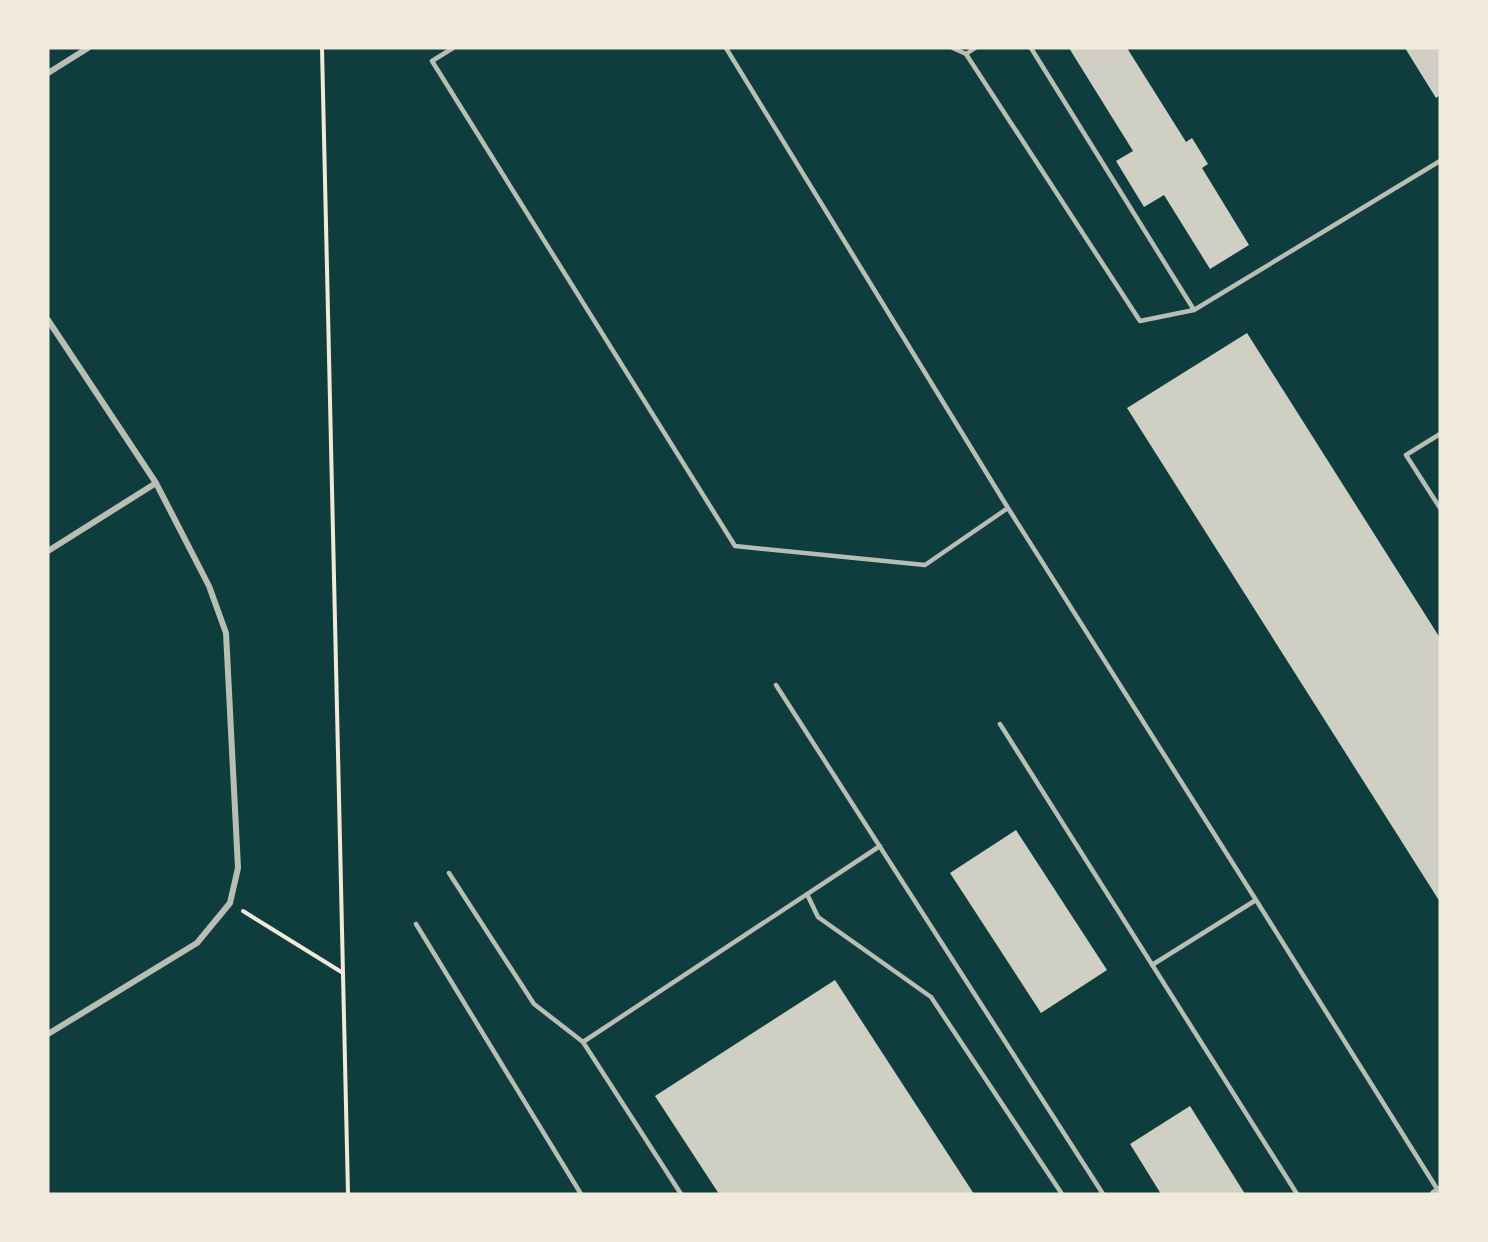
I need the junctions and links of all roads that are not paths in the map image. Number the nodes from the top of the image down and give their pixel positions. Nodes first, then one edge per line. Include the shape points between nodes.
1 (88, 48) edge
2 (453, 48) edge
3 (726, 48) edge
4 (953, 48) edge
5 (975, 48) edge
6 (1030, 48) edge
7 (966, 54) junction
8 (48, 73) edge
9 (1440, 161) edge
10 (1194, 310) junction
11 (48, 320) edge
12 (1440, 434) edge
13 (156, 483) junction
14 (1008, 508) junction
15 (1440, 508) edge
16 (48, 551) edge
17 (776, 685) dead end
18 (1000, 724) dead end
19 (880, 846) junction
20 (449, 873) dead end
21 (807, 894) junction
22 (1256, 900) junction
23 (416, 924) dead end
24 (1152, 965) junction
25 (48, 1034) edge
26 (583, 1042) junction
27 (1438, 1192) edge
28 (581, 1194) edge
29 (681, 1194) edge
30 (1062, 1194) edge
31 (1103, 1194) edge
32 (1297, 1194) edge

1 - 8 street
2 - 14 lane via 432,61 735,546 925,565
3 - 14 lane
4 - 7 lane
5 - 7 lane
6 - 10 lane
7 - 10 lane via 1140,321
9 - 10 lane
11 - 13 street
12 - 15 lane via 1406,454
13 - 16 street
13 - 25 street via 209,586 226,633 238,868 230,903 197,943
14 - 22 lane
17 - 19 lane
18 - 24 lane
19 - 21 lane
19 - 31 lane
20 - 26 lane via 534,1004
21 - 26 lane
21 - 30 lane via 819,917 931,997
22 - 24 lane
22 - 27 lane
23 - 28 lane
24 - 32 lane
26 - 29 lane

